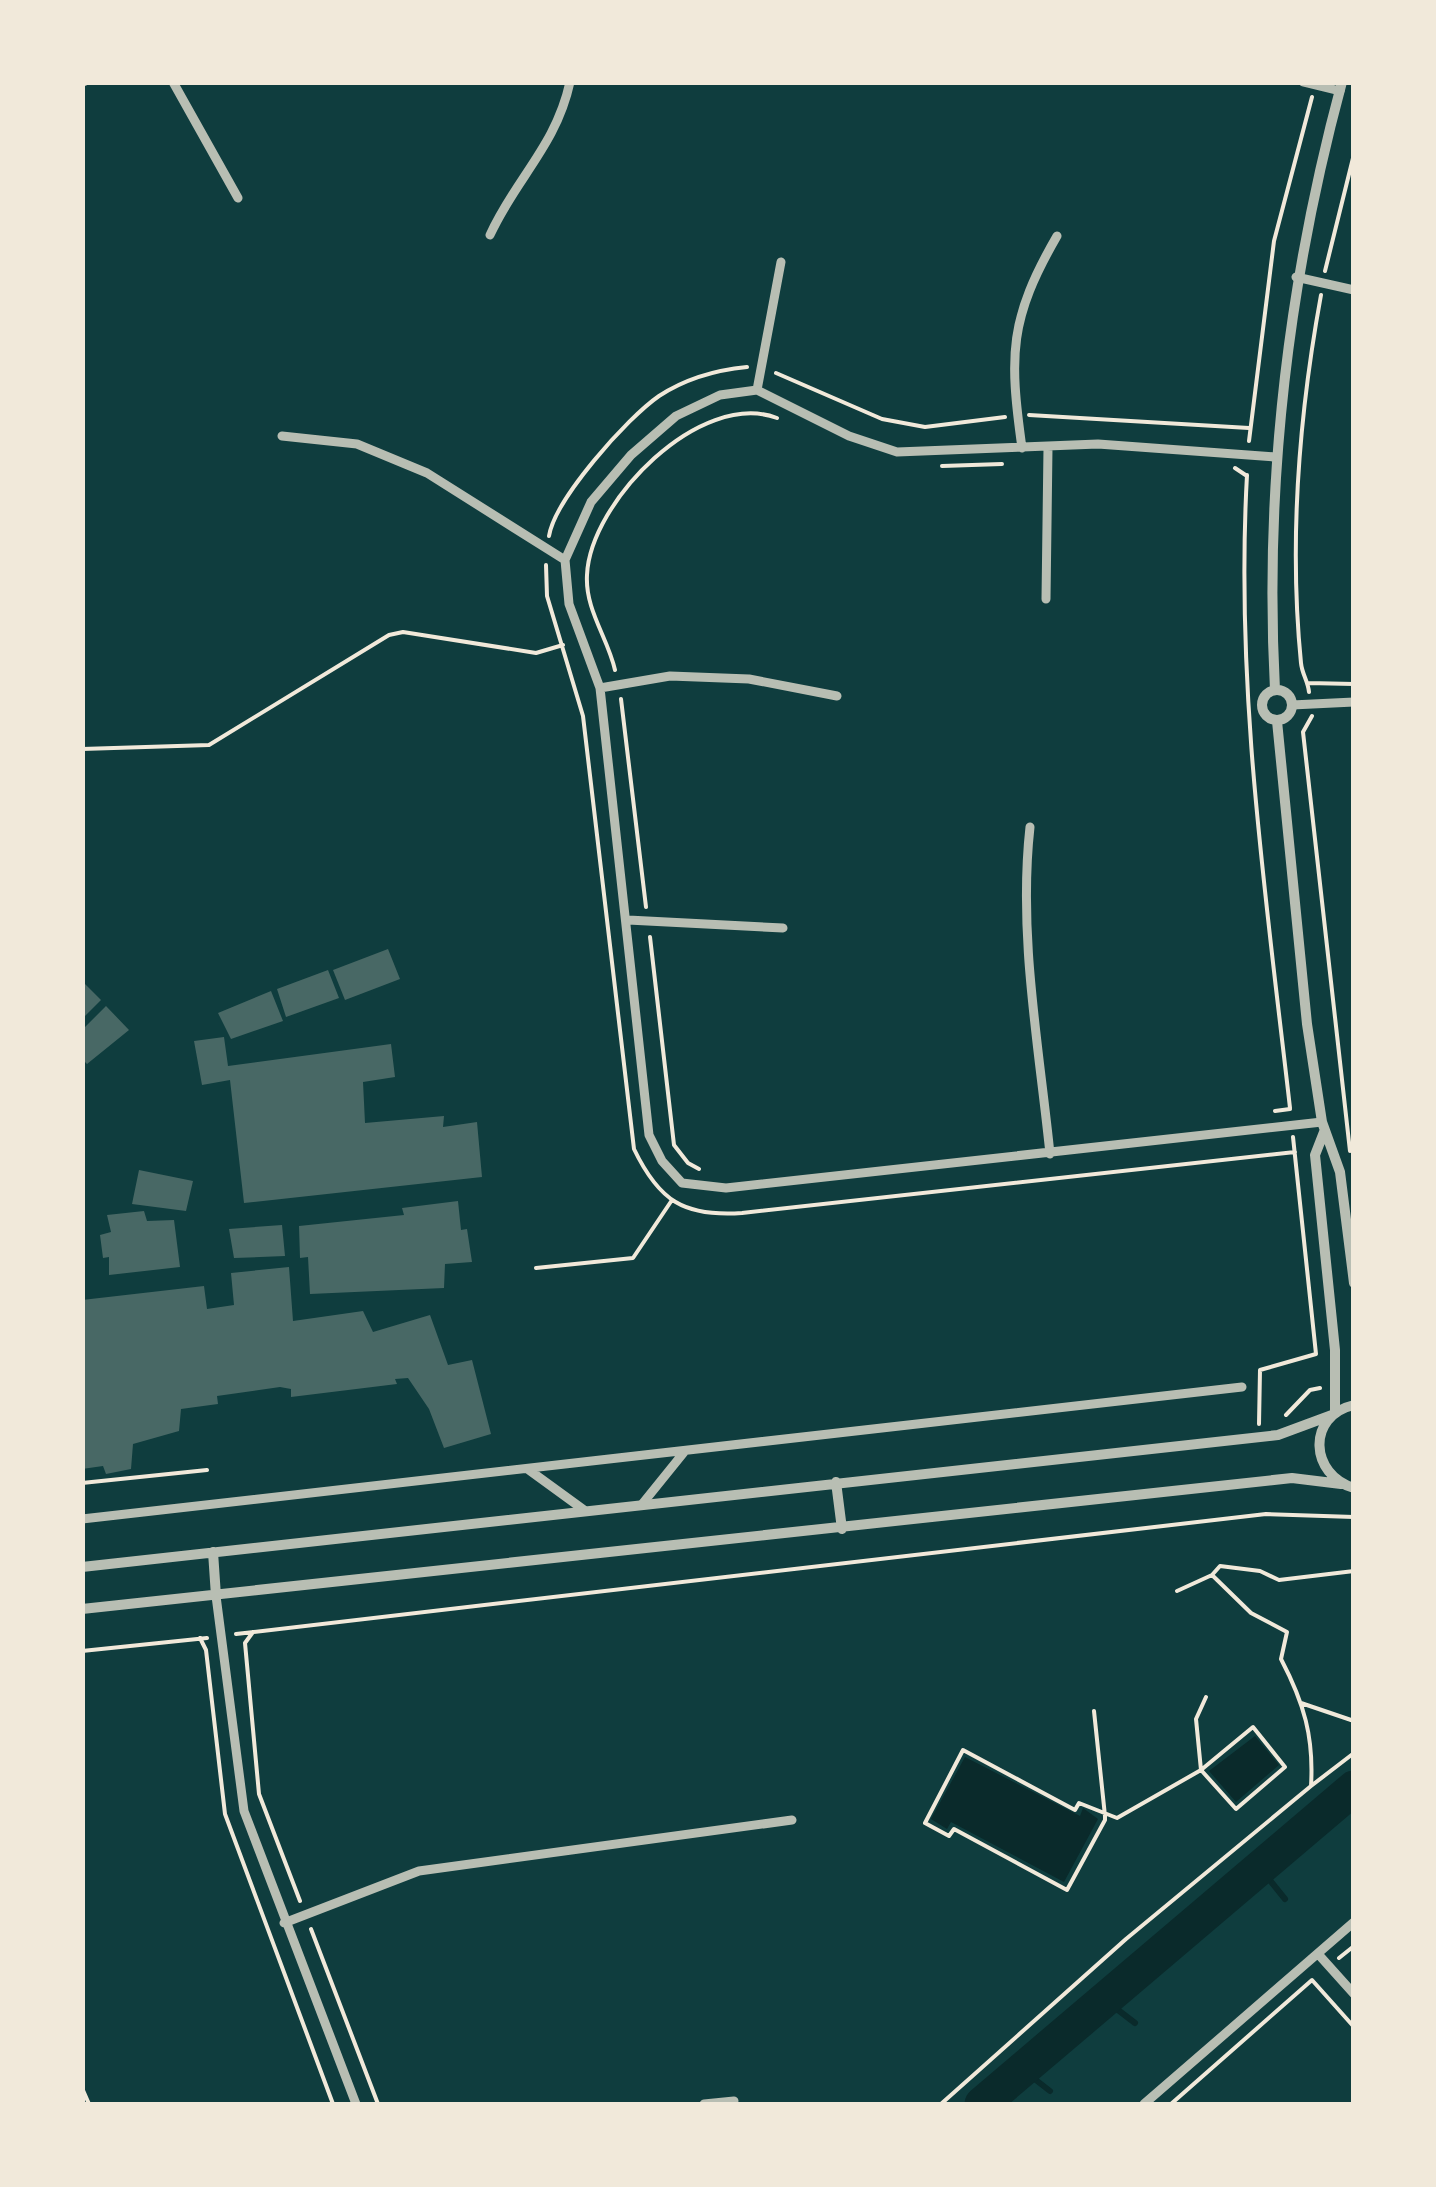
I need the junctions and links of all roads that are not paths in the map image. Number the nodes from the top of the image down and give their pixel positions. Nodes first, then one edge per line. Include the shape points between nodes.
1 (174, 82) edge
2 (570, 82) edge
3 (1303, 82) edge
4 (1341, 87) edge
5 (238, 198) dead end
6 (490, 234) dead end
7 (1057, 236) dead end
8 (781, 262) dead end
9 (1296, 278) junction
10 (1354, 290) edge
11 (757, 390) junction
12 (282, 436) dead end
13 (1022, 448) junction
14 (1048, 448) junction
15 (1275, 457) junction
16 (564, 560) junction
17 (1046, 598) dead end
18 (600, 688) junction
19 (1275, 690) junction
20 (837, 696) dead end
21 (1354, 702) edge
22 (1292, 705) junction
23 (1278, 721) junction
24 (1030, 827) dead end
25 (628, 920) junction
26 (783, 928) dead end
27 (1323, 1127) junction
28 (1050, 1154) junction
29 (1354, 1283) edge
30 (1242, 1387) dead end
31 (1354, 1405) edge
32 (1334, 1414) junction
33 (686, 1450) junction
34 (526, 1469) junction
35 (836, 1482) junction
36 (1347, 1486) edge
37 (644, 1503) junction
38 (584, 1510) junction
39 (82, 1519) edge
40 (842, 1529) junction
41 (213, 1552) junction
42 (82, 1567) edge
43 (216, 1596) junction
44 (82, 1609) edge
45 (792, 1820) dead end
46 (284, 1922) junction
47 (1354, 1922) edge
48 (1319, 1955) junction
49 (1354, 1994) edge
50 (734, 2101) dead end
51 (356, 2104) edge
52 (704, 2104) edge
53 (1144, 2104) edge

1 - 5 street
2 - 6 street via 562,119
3 - 4 street
4 - 9 street
7 - 13 street via 1030,282 1015,327 1013,383
8 - 11 street
9 - 10 street
9 - 15 street
11 - 13 street via 896,452
11 - 16 street via 720,395 676,416 631,455 592,502
12 - 16 street via 357,444 427,472
13 - 14 street
14 - 15 street via 1098,444
14 - 17 street
15 - 19 street
16 - 18 street via 569,604
18 - 20 street via 670,676 730,678
18 - 25 street
19 - 22 street
19 - 23 street via 1262,704 1264,714
21 - 22 street
22 - 23 street
23 - 27 street
24 - 28 street via 1027,928
25 - 26 street
25 - 28 street via 650,1135 682,1183 726,1188
27 - 28 street
27 - 29 street via 1340,1172
27 - 32 street via 1315,1155
30 - 33 street
31 - 32 street
32 - 35 street via 1278,1435
32 - 36 street via 1318,1452 1330,1476
33 - 34 street
33 - 37 street
34 - 38 street
34 - 39 street
35 - 37 street
35 - 40 street
36 - 40 street via 1292,1478
37 - 38 street
38 - 41 street
40 - 43 street
41 - 42 street
41 - 43 street
43 - 44 street
43 - 46 street via 237,1782
45 - 46 street via 419,1871
46 - 51 street
47 - 48 street
48 - 49 street
48 - 53 street
50 - 52 street

